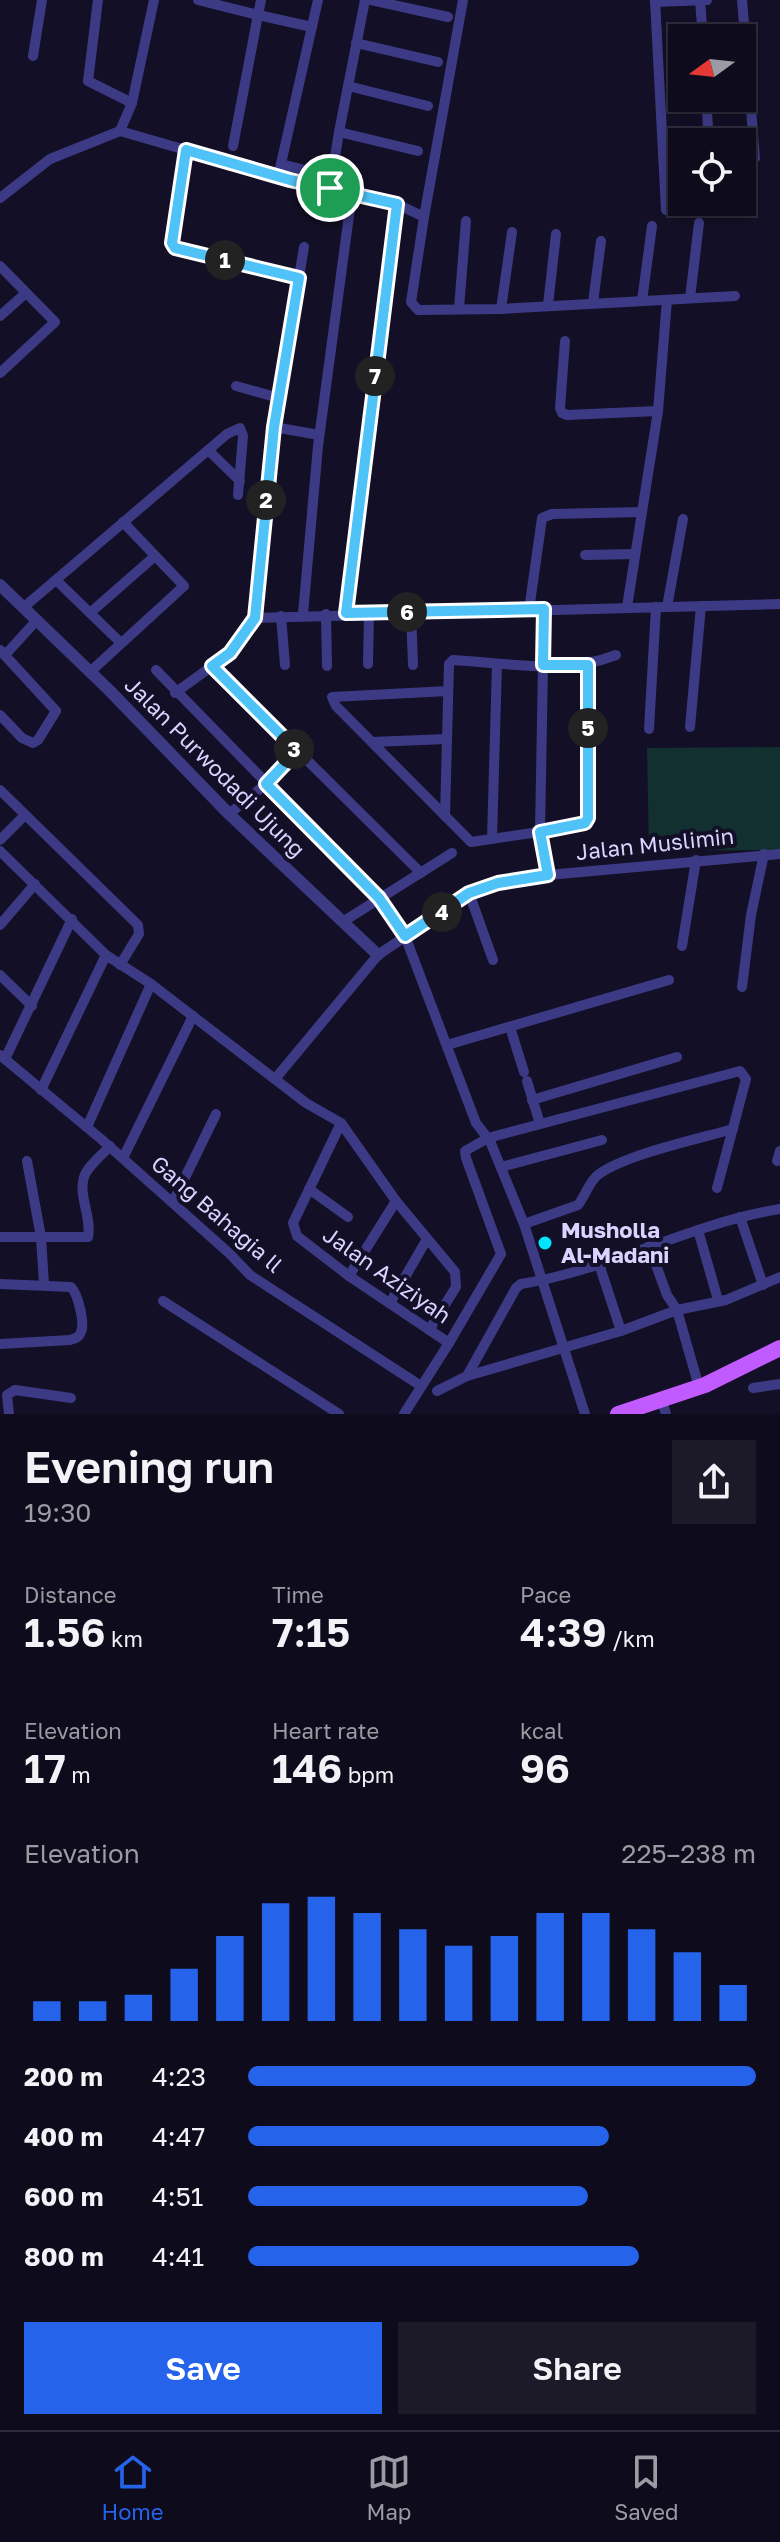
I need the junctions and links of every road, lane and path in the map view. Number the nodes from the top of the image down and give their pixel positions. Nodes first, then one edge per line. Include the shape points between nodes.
1 (42, 0) edge
2 (98, 0) edge
3 (154, 0) edge
4 (198, 0) edge
5 (261, 0) edge
6 (318, 0) edge
7 (368, 0) edge
8 (463, 0) edge
9 (700, 0) edge
10 (707, 0) edge
11 (742, 0) edge
12 (655, 1) edge
13 (258, 15) junction
14 (448, 17) dead end
15 (702, 24) edge
16 (312, 27) junction
17 (356, 43) junction
18 (33, 56) dead end
19 (438, 62) dead end
20 (348, 86) junction
21 (132, 103) junction
22 (428, 106) dead end
23 (753, 128) edge
24 (120, 131) junction
25 (339, 132) junction
26 (233, 146) dead end
27 (186, 150) junction
28 (418, 151) dead end
29 (281, 164) junction
30 (278, 177) junction
31 (332, 182) junction
32 (665, 188) junction
33 (668, 188) edge
34 (352, 193) junction
35 (0, 198) edge
36 (397, 204) junction
37 (666, 210) dead end
38 (419, 214) junction
39 (466, 221) dead end
40 (699, 223) dead end
41 (652, 226) dead end
42 (512, 232) dead end
43 (556, 234) dead end
44 (601, 241) dead end
45 (304, 247) dead end
46 (0, 266) edge
47 (299, 278) junction
48 (26, 293) junction
49 (735, 296) dead end
50 (690, 298) junction
51 (667, 300) junction
52 (642, 301) junction
53 (593, 303) junction
54 (548, 305) junction
55 (459, 308) junction
56 (501, 309) junction
57 (0, 316) edge
58 (565, 341) dead end
59 (0, 373) edge
60 (236, 386) dead end
61 (279, 398) junction
62 (658, 411) junction
63 (274, 427) junction
64 (319, 435) junction
65 (208, 450) junction
66 (240, 481) junction
67 (238, 495) dead end
68 (642, 512) junction
69 (683, 519) dead end
70 (123, 522) junction
71 (635, 554) junction
72 (585, 555) dead end
73 (155, 556) junction
74 (56, 580) junction
75 (0, 585) edge
76 (780, 604) edge
77 (701, 606) junction
78 (24, 607) junction
79 (627, 607) junction
80 (661, 607) junction
81 (544, 609) junction
82 (529, 610) junction
83 (411, 612) junction
84 (90, 613) junction
85 (346, 613) junction
86 (369, 613) junction
87 (303, 614) junction
88 (326, 614) junction
89 (281, 616) junction
90 (255, 618) junction
91 (37, 620) junction
92 (121, 643) junction
93 (3, 653) edge
94 (616, 655) dead end
95 (368, 664) dead end
96 (497, 664) junction
97 (285, 665) dead end
98 (413, 665) dead end
99 (543, 665) junction
100 (588, 665) junction
101 (212, 666) junction
102 (327, 666) dead end
103 (156, 670) dead end
104 (90, 672) junction
105 (448, 691) junction
106 (175, 693) junction
107 (0, 715) edge
108 (690, 727) dead end
109 (649, 729) dead end
110 (447, 739) junction
111 (372, 742) junction
112 (297, 751) junction
113 (266, 784) junction
114 (0, 790) edge
115 (229, 814) junction
116 (25, 815) junction
117 (445, 816) junction
118 (540, 832) junction
119 (492, 839) junction
120 (0, 840) edge
121 (0, 851) edge
122 (452, 853) dead end
123 (764, 854) junction
124 (780, 854) edge
125 (696, 860) junction
126 (421, 873) junction
127 (548, 875) junction
128 (35, 884) junction
129 (469, 893) junction
130 (379, 898) junction
131 (2, 919) edge
132 (72, 919) junction
133 (344, 921) junction
134 (405, 936) junction
135 (682, 946) dead end
136 (106, 955) junction
137 (378, 955) junction
138 (493, 960) dead end
139 (120, 965) junction
140 (0, 975) edge
141 (669, 980) dead end
142 (151, 984) junction
143 (742, 987) dead end
144 (32, 1006) junction
145 (193, 1016) junction
146 (510, 1027) junction
147 (447, 1045) junction
148 (2, 1057) edge
149 (677, 1057) dead end
150 (275, 1079) junction
151 (41, 1090) junction
152 (532, 1100) junction
153 (216, 1114) dead end
154 (341, 1123) junction
155 (540, 1124) junction
156 (87, 1127) junction
157 (733, 1129) junction
158 (488, 1138) junction
159 (602, 1140) dead end
160 (110, 1146) junction
161 (123, 1158) junction
162 (27, 1161) dead end
163 (501, 1167) junction
164 (717, 1188) dead end
165 (309, 1189) junction
166 (396, 1201) junction
167 (173, 1202) junction
168 (780, 1209) edge
169 (348, 1217) dead end
170 (740, 1217) junction
171 (524, 1224) junction
172 (698, 1230) junction
173 (0, 1237) edge
174 (41, 1237) junction
175 (427, 1239) junction
176 (649, 1246) junction
177 (599, 1264) junction
178 (349, 1276) junction
179 (780, 1277) edge
180 (542, 1281) junction
181 (0, 1284) edge
182 (44, 1284) junction
183 (763, 1285) junction
184 (718, 1300) junction
185 (163, 1301) dead end
186 (390, 1303) junction
187 (677, 1310) junction
188 (429, 1330) junction
189 (621, 1331) junction
190 (449, 1343) junction
191 (0, 1344) edge
192 (563, 1348) junction
193 (780, 1348) edge
194 (467, 1376) junction
195 (780, 1384) edge
196 (421, 1386) junction
197 (699, 1387) junction
198 (753, 1388) dead end
199 (437, 1391) dead end
200 (71, 1398) dead end
201 (664, 1407) edge
202 (9, 1414) edge
203 (339, 1414) edge
204 (404, 1414) edge
205 (585, 1414) edge
206 (618, 1414) edge

1 - 18 street
2 - 21 street via 88,81
3 - 21 street
4 - 13 street
5 - 13 street
6 - 16 street
7 - 14 street
7 - 17 street
8 - 38 street
9 - 10 street
9 - 12 street
9 - 15 street
11 - 23 street
12 - 32 street
13 - 16 street
13 - 26 street
16 - 29 street
17 - 19 street
17 - 20 street
20 - 22 street
20 - 25 street
21 - 24 street
24 - 27 street
24 - 35 street via 50,159
25 - 28 street
25 - 31 street
27 - 30 street
27 - 47 street via 175,248
29 - 30 street
29 - 31 street
30 - 31 street
31 - 34 street
32 - 33 street
32 - 37 street
34 - 36 street
34 - 64 street
36 - 38 street
36 - 85 street
38 - 55 street via 411,302 418,310
39 - 55 street
40 - 50 street
41 - 52 street
42 - 56 street
43 - 54 street
44 - 53 street
45 - 47 street
46 - 48 street
47 - 61 street
48 - 57 street
48 - 59 street via 55,322
49 - 50 street
50 - 51 street
51 - 52 street
51 - 62 street
52 - 53 street
53 - 54 street
54 - 56 street
55 - 56 street
58 - 62 street via 562,413
60 - 61 street
61 - 63 street
62 - 68 street
63 - 64 street
63 - 90 street
64 - 87 street
65 - 66 street
65 - 66 street via 235,429 242,431
65 - 70 street
66 - 67 street
68 - 71 street
68 - 82 street via 542,518
69 - 80 street
70 - 73 street
70 - 74 street
71 - 72 street
71 - 79 street
73 - 84 street
73 - 92 street via 184,586
74 - 78 street
74 - 84 street
75 - 78 street, Jalan Purwodadi Ujung
76 - 77 street
77 - 80 street
77 - 108 street
78 - 91 street, Jalan Purwodadi Ujung
79 - 80 street
79 - 81 street
80 - 109 street
81 - 82 street
81 - 99 street
82 - 83 street
83 - 86 street
83 - 98 street
84 - 92 street
85 - 86 street
85 - 88 street
86 - 95 street
87 - 88 street
87 - 89 street
88 - 102 street
89 - 90 street
89 - 97 street
90 - 101 street via 230,653
91 - 93 street
91 - 104 street, Jalan Purwodadi Ujung
92 - 104 street
93 - 107 street via 56,715 33,743
94 - 100 street
96 - 99 street
96 - 105 street via 453,660
96 - 119 street
99 - 100 street
99 - 118 street
100 - 118 street via 588,818 580,826
101 - 106 street
101 - 112 street
103 - 106 street
104 - 115 street, Jalan Purwodadi Ujung
105 - 110 street
105 - 111 street via 333,696 336,706
106 - 113 street
110 - 111 street
110 - 117 street
111 - 117 street
112 - 113 street
112 - 126 street
113 - 115 street
113 - 130 street
114 - 116 street
115 - 133 street, Jalan Purwodadi Ujung
116 - 120 street
116 - 139 street via 138,925 139,934
117 - 119 street via 471,842
118 - 119 street
118 - 127 street
121 - 128 street
122 - 126 street
123 - 124 street, Jalan Muslimin
123 - 125 street, Jalan Muslimin
123 - 143 street
125 - 127 street, Jalan Muslimin
125 - 135 street
126 - 130 street
127 - 129 street, Jalan Muslimin
128 - 131 street
128 - 132 street
129 - 134 street, Jalan Muslimin
129 - 138 street
130 - 133 street
130 - 134 street
132 - 136 street
132 - 144 street
133 - 137 street, Jalan Purwodadi Ujung
134 - 137 street
134 - 147 street
136 - 139 street
136 - 151 street
137 - 150 street
139 - 142 street
140 - 144 street
141 - 146 street
142 - 145 street
142 - 156 street
144 - 148 street
145 - 150 street
145 - 161 street
146 - 147 street
146 - 152 street
147 - 158 street via 476,1123
148 - 151 street, Gang Bahagia ll
149 - 152 street
150 - 154 street
151 - 156 street, Gang Bahagia ll
152 - 155 street
153 - 167 street
154 - 165 street, Jalan Aziziyah
154 - 166 street
155 - 157 street via 740,1071 746,1079
155 - 158 street
156 - 160 street, Gang Bahagia ll
157 - 164 street
157 - 171 street via 624,1162 592,1180 578,1205
158 - 163 street
158 - 190 street via 465,1154 501,1254
159 - 163 street
160 - 161 street, Gang Bahagia ll
160 - 174 street via 84,1176 88,1237
161 - 167 street, Gang Bahagia ll
162 - 174 street
163 - 171 street
165 - 169 street
165 - 178 street, Jalan Aziziyah via 293,1229
166 - 175 street
166 - 178 street
167 - 196 street, Gang Bahagia ll via 250,1275
168 - 170 street
170 - 172 street
170 - 183 street
171 - 180 street
172 - 176 street
172 - 184 street
173 - 174 street
174 - 182 street
175 - 186 street
175 - 188 street via 456,1279
176 - 177 street
176 - 187 street
177 - 180 street
177 - 189 street
178 - 186 street, Jalan Aziziyah
179 - 183 street
180 - 192 street
180 - 194 street via 516,1288
181 - 182 street
182 - 191 street via 76,1292 79,1336
183 - 184 street
184 - 187 street
185 - 203 street
186 - 188 street, Jalan Aziziyah
187 - 189 street
187 - 197 street
188 - 190 street, Jalan Aziziyah
189 - 192 street
190 - 196 street, Jalan Aziziyah
192 - 194 street
192 - 205 street
193 - 197 main road
194 - 199 street
195 - 198 street
196 - 204 street, Jalan Aziziyah
197 - 201 main road
200 - 202 street via 15,1390 7,1395
201 - 206 main road

